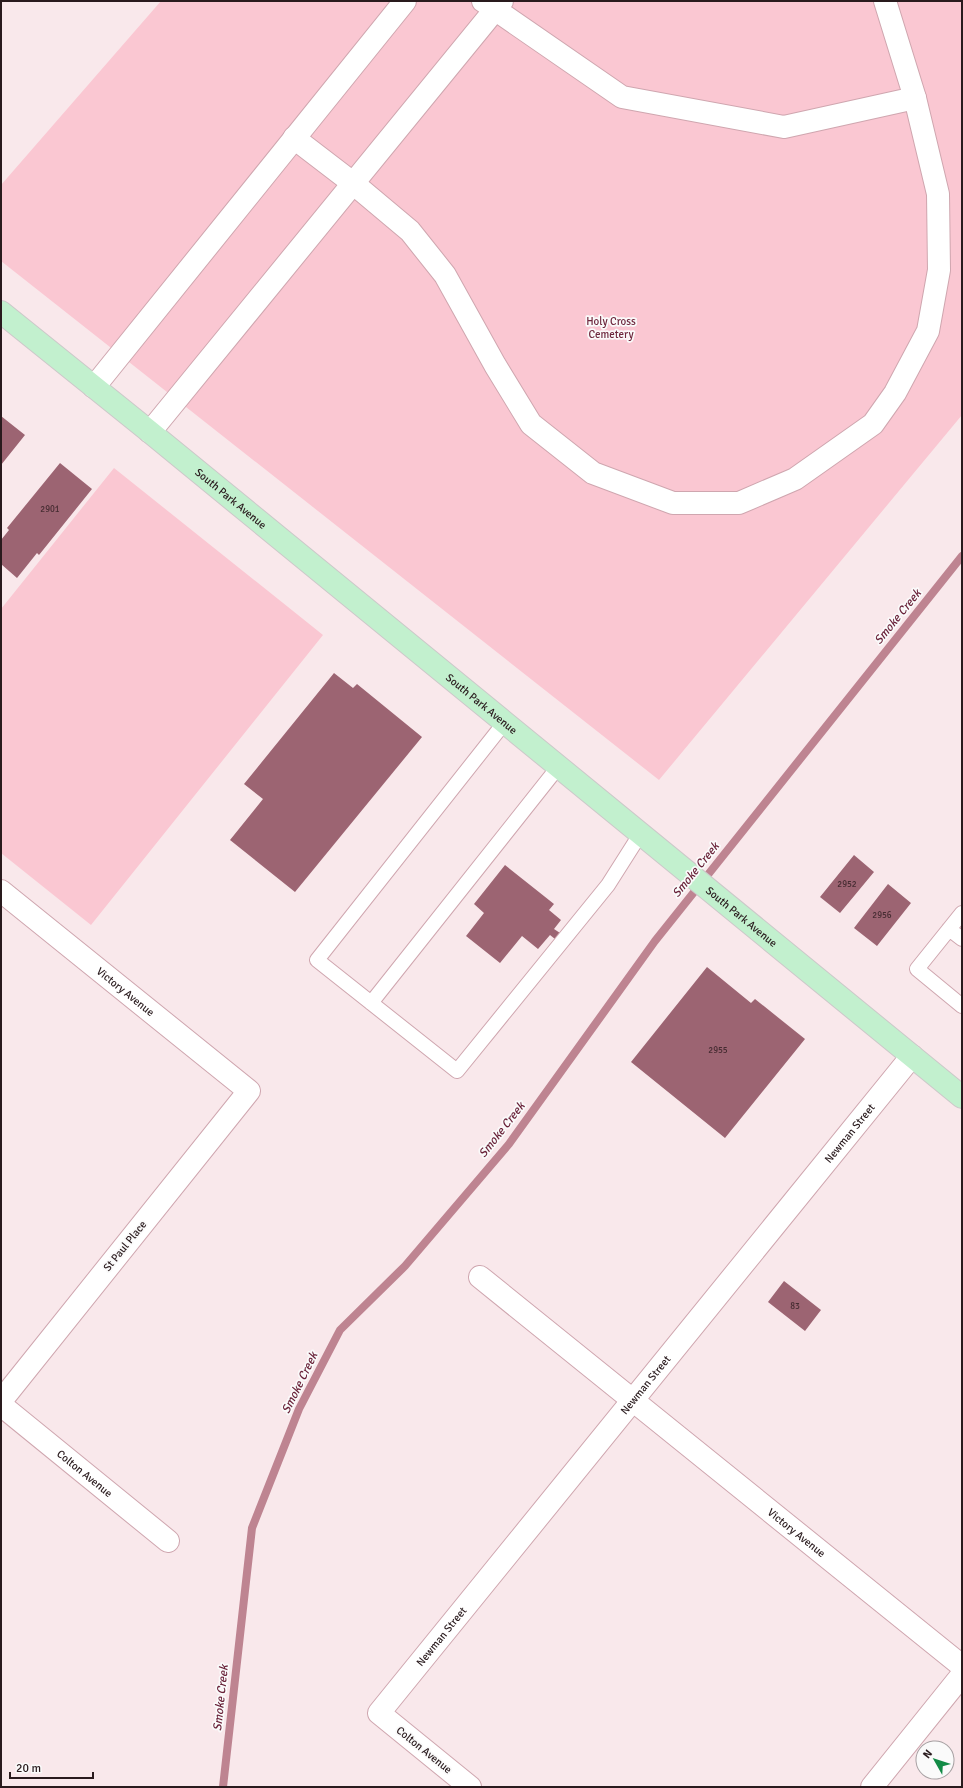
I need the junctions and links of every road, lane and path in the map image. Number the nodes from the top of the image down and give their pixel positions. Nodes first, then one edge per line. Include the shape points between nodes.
1 (405, 1) edge
2 (885, 1) edge
3 (493, 4) edge
4 (915, 98) junction
5 (294, 138) junction
6 (354, 184) junction
7 (1, 312) edge
8 (94, 387) junction
9 (150, 432) junction
10 (505, 722) junction
11 (559, 766) junction
12 (641, 833) junction
13 (1, 891) edge
14 (962, 913) edge
15 (949, 928) junction
16 (962, 939) edge
17 (371, 1003) junction
18 (962, 1006) edge
19 (912, 1056) junction
20 (249, 1091) joint
21 (962, 1097) edge
22 (480, 1277) dead end
23 (632, 1400) junction
24 (1, 1401) edge
25 (1, 1405) edge
26 (168, 1541) dead end
27 (962, 1666) edge
28 (962, 1675) edge
29 (379, 1713) joint
30 (470, 1787) edge
31 (872, 1787) edge

1 - 5 street
2 - 4 street
3 - 4 street via 622,97 784,127
3 - 6 street
4 - 6 street via 938,194 939,270 928,330 895,393 873,424 795,479 739,503 673,503 593,473 531,424 445,275 410,231
5 - 6 street
5 - 8 street
6 - 9 street
7 - 8 main road, South Park Avenue
8 - 9 main road, South Park Avenue
9 - 10 main road, South Park Avenue
10 - 11 main road, South Park Avenue
10 - 17 lane via 317,960
11 - 12 main road, South Park Avenue
11 - 17 lane
12 - 17 lane via 608,885 457,1071
12 - 19 main road, South Park Avenue
13 - 20 street, Victory Avenue
14 - 15 lane
15 - 16 lane
15 - 18 lane via 916,969
19 - 21 main road, South Park Avenue
19 - 23 street, Newman Street
20 - 24 street, St Paul Place
22 - 23 street, Victory Avenue
23 - 27 street, Victory Avenue
23 - 29 street, Newman Street
25 - 26 street, Colton Avenue
28 - 31 street
29 - 30 street, Colton Avenue

